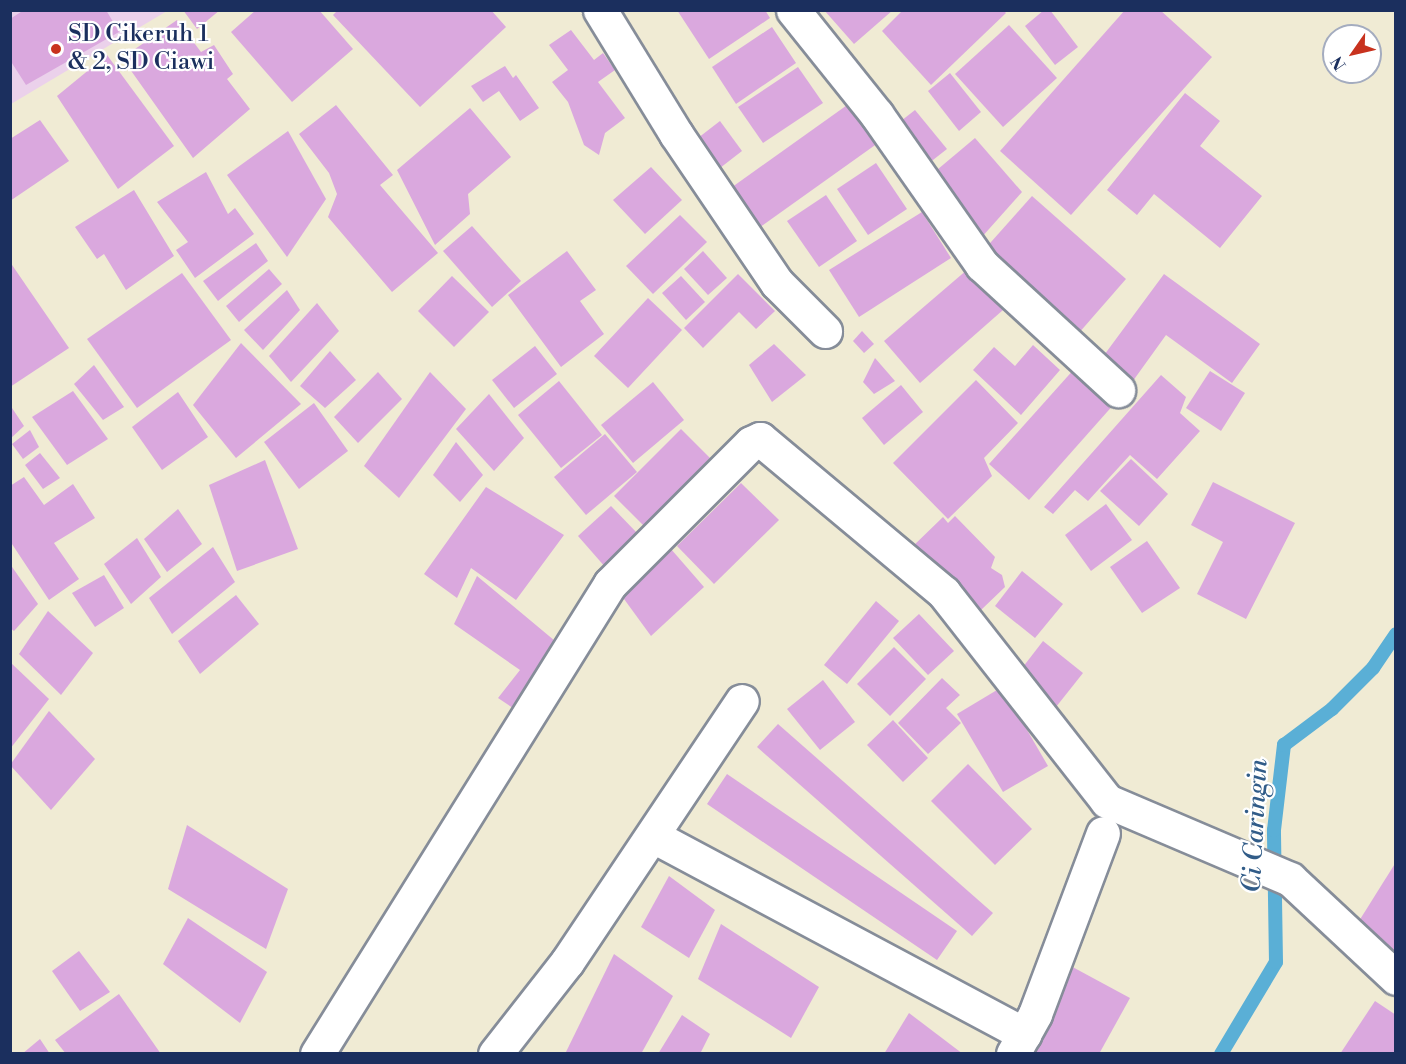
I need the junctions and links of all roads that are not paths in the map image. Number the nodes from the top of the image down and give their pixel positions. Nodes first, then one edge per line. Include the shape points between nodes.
1 (600, 10) edge
2 (793, 10) edge
3 (825, 331) dead end
4 (1118, 390) dead end
5 (742, 701) dead end
6 (1103, 833) dead end
7 (653, 836) junction
8 (1395, 978) edge
9 (1018, 1044) edge
10 (317, 1053) edge
11 (495, 1053) edge

1 - 3 street via 676,134 777,283
2 - 4 street via 877,115 982,265
5 - 7 street
6 - 9 street via 1035,1014
7 - 9 street
7 - 11 street via 567,962
8 - 10 street via 1290,879 1107,801 944,592 760,439 751,443 610,584

